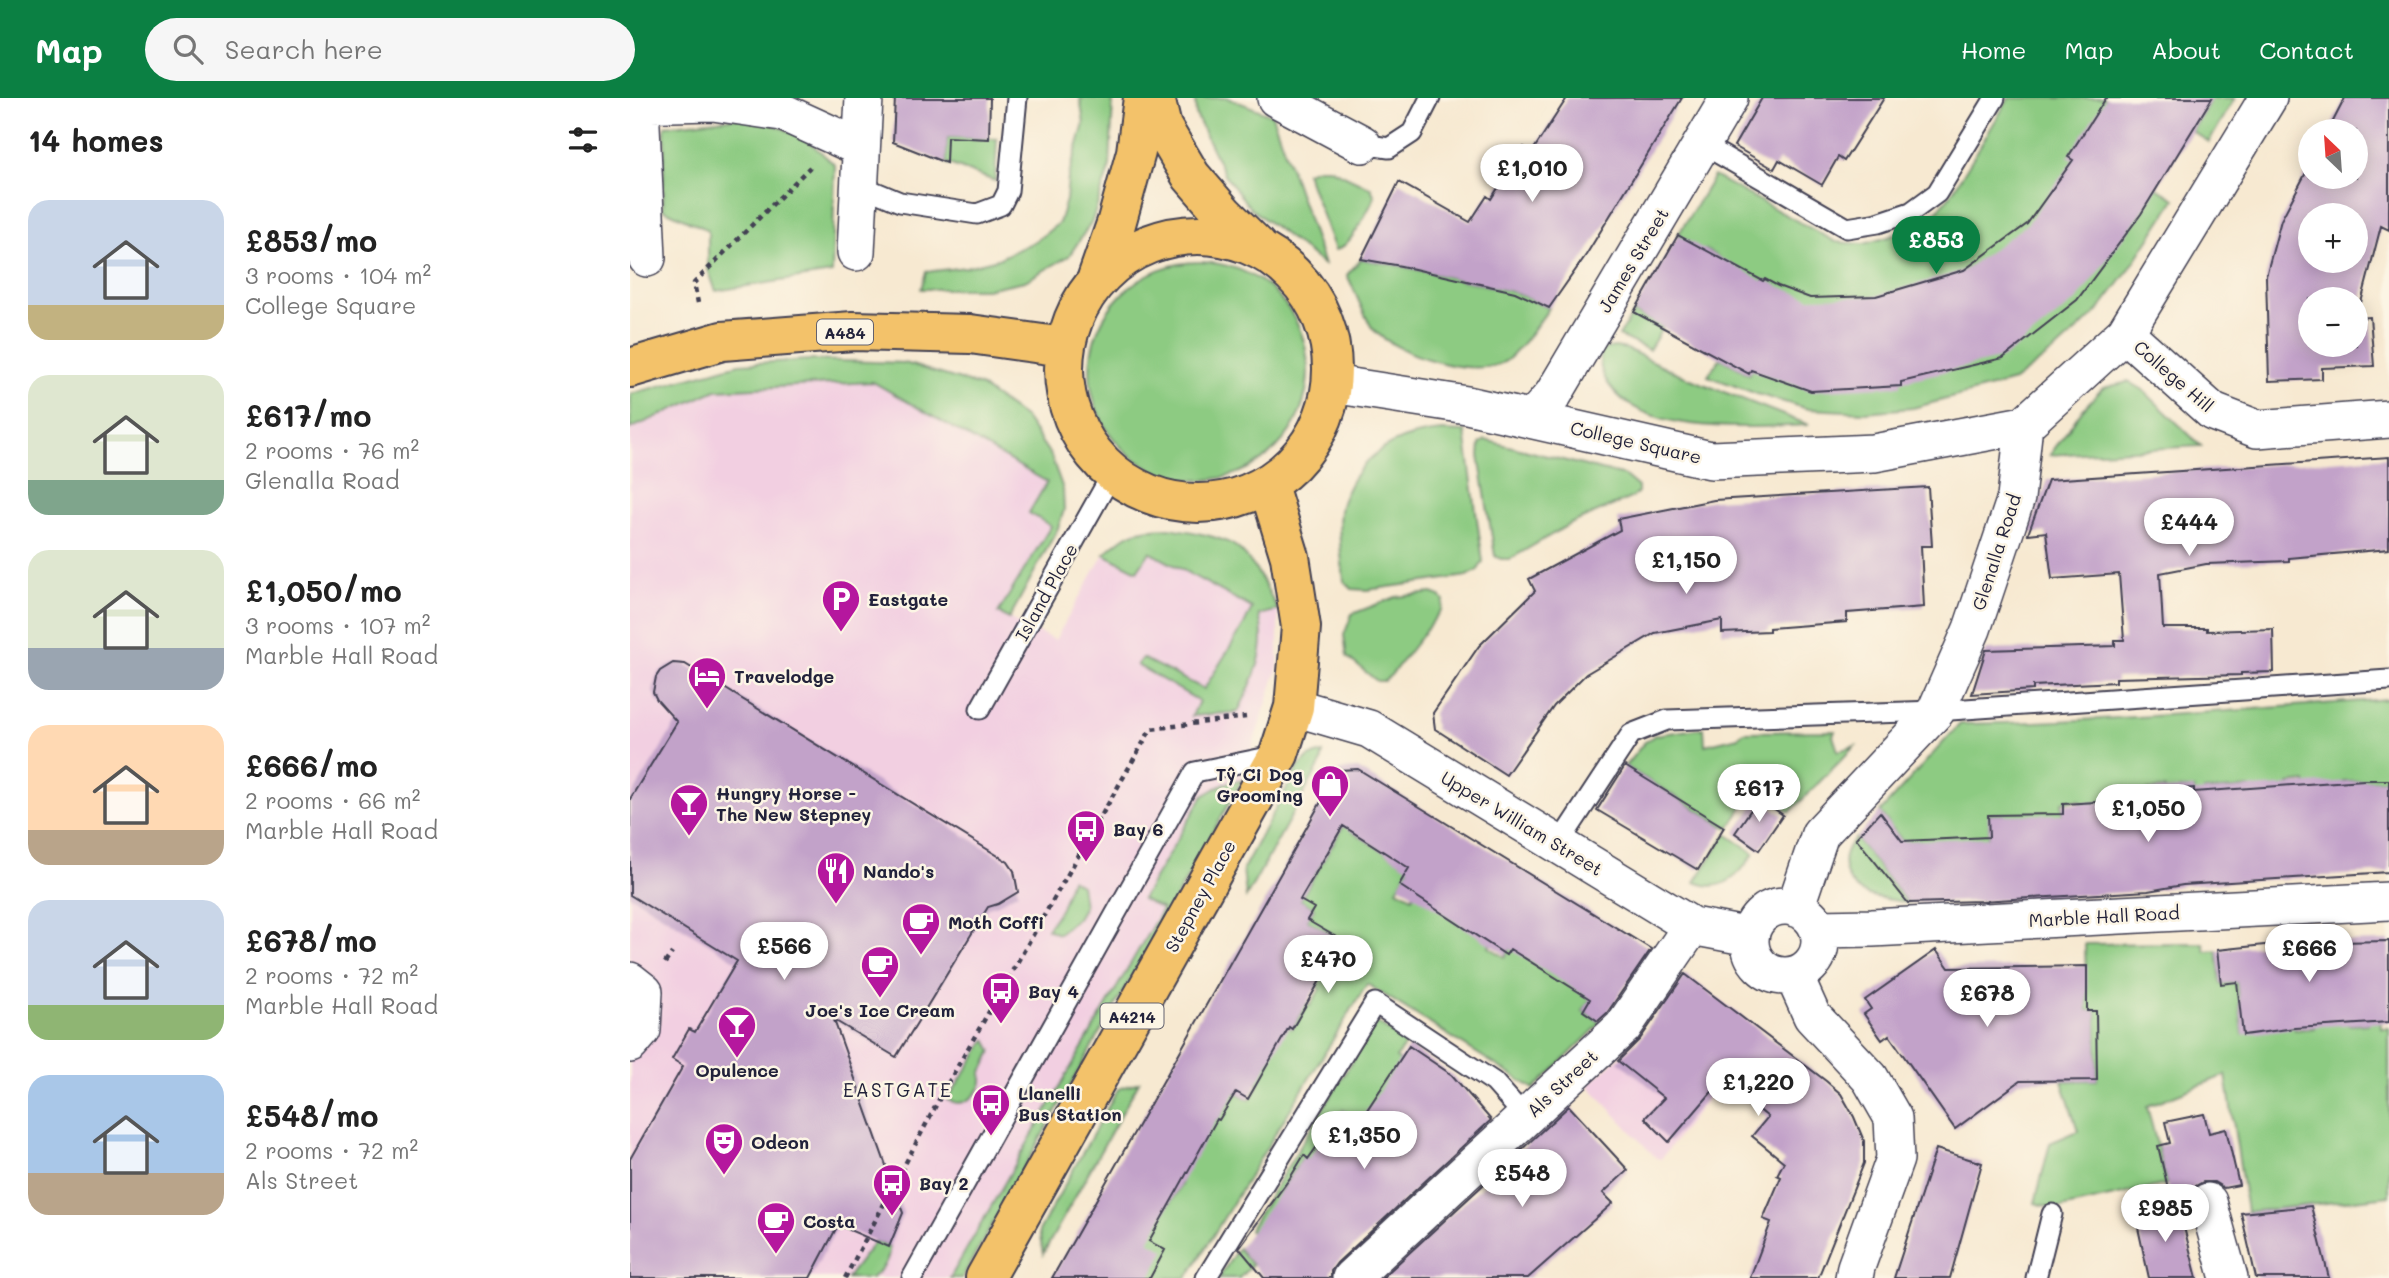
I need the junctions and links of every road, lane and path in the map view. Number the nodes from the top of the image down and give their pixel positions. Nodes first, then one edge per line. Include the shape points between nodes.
1 (864, 98) edge
2 (1017, 98) edge
3 (1143, 98) edge
4 (1156, 98) edge
5 (1276, 98) edge
6 (1430, 98) edge
7 (1729, 98) edge
8 (1995, 98) edge
9 (2268, 98) edge
10 (712, 100) edge
11 (635, 104) edge
12 (1362, 144) joint
13 (1702, 144) junction
14 (862, 148) junction
15 (859, 185) junction
16 (1261, 250) junction
17 (856, 252) dead end
18 (647, 258) dead end
19 (1097, 278) junction
20 (698, 303) dead end
21 (2125, 333) junction
22 (1064, 347) junction
23 (630, 368) edge
24 (1332, 384) junction
25 (1533, 418) junction
26 (2389, 419) edge
27 (2024, 425) junction
28 (1112, 474) junction
29 (1268, 485) junction
30 (2389, 680) edge
31 (1294, 707) junction
32 (979, 709) dead end
33 (1936, 711) junction
34 (1246, 717) dead end
35 (1279, 754) junction
36 (1558, 845) junction
37 (2389, 901) edge
38 (1807, 918) junction
39 (1692, 926) junction
40 (1750, 937) junction
41 (1794, 976) junction
42 (630, 981) edge
43 (630, 1044) edge
44 (1525, 1117) junction
45 (2208, 1202) dead end
46 (2052, 1214) dead end
47 (845, 1278) edge
48 (912, 1278) edge
49 (985, 1278) edge
50 (1206, 1278) edge
51 (1350, 1278) edge
52 (1854, 1278) edge
53 (2036, 1278) edge
54 (2229, 1278) edge

1 - 14 street
2 - 15 lane via 1008,191 1001,205 977,214 900,202
3 - 19 main road via 1136,152
4 - 16 main road via 1162,127 1191,176
5 - 12 street
6 - 12 lane via 1412,133 1389,148
7 - 13 street, James Street
8 - 13 lane via 1937,193 1911,212 1847,228
9 - 21 street
10 - 11 street
10 - 14 street via 782,112
11 - 18 street
13 - 25 street, James Street via 1553,395
14 - 15 street
14 - 20 path via 823,153 694,283
15 - 17 street
16 - 19 main road via 1233,239 1174,236 1145,245
16 - 24 main road via 1287,268 1309,292 1324,320 1332,352
19 - 22 main road via 1076,311
21 - 26 street, College Hill via 2213,412 2257,429
21 - 27 street
22 - 23 main road, A484 via 970,334 853,331 722,341
22 - 28 main road via 1065,394 1081,439
24 - 25 street, College Square
24 - 29 main road via 1321,424 1299,458
25 - 27 street, College Square via 1711,460 1874,453
27 - 33 street, Glenalla Road via 2016,498 1972,629
28 - 29 main road via 1147,495 1188,504 1229,501
28 - 32 lane, Island Place
29 - 31 main road, Stepney Place / A4214 via 1290,557 1301,627
30 - 33 lane
31 - 35 main road, Stepney Place / A4214
31 - 36 street, Upper William Street via 1368,729
33 - 36 lane via 1667,720 1631,734
33 - 38 street, Glenalla Road via 1820,834
34 - 47 path via 1151,729 943,1092
35 - 48 lane via 1195,772
35 - 49 main road, Stepney Place / A4214
36 - 39 street, Upper William Street
37 - 38 street, Marble Hall Road via 1872,929
38 - 40 street via 1783,906 1771,909 1753,926
38 - 41 street via 1821,941 1819,953
39 - 40 street, Upper William Street
39 - 44 street, Als Street via 1623,1027
40 - 41 street via 1755,960 1762,968 1783,977
41 - 52 street via 1812,1016 1870,1079 1893,1118 1895,1159
42 - 43 street via 644,992 642,1030
44 - 50 lane via 1494,1082 1376,1003
44 - 51 street, Als Street
45 - 54 street
46 - 53 lane

